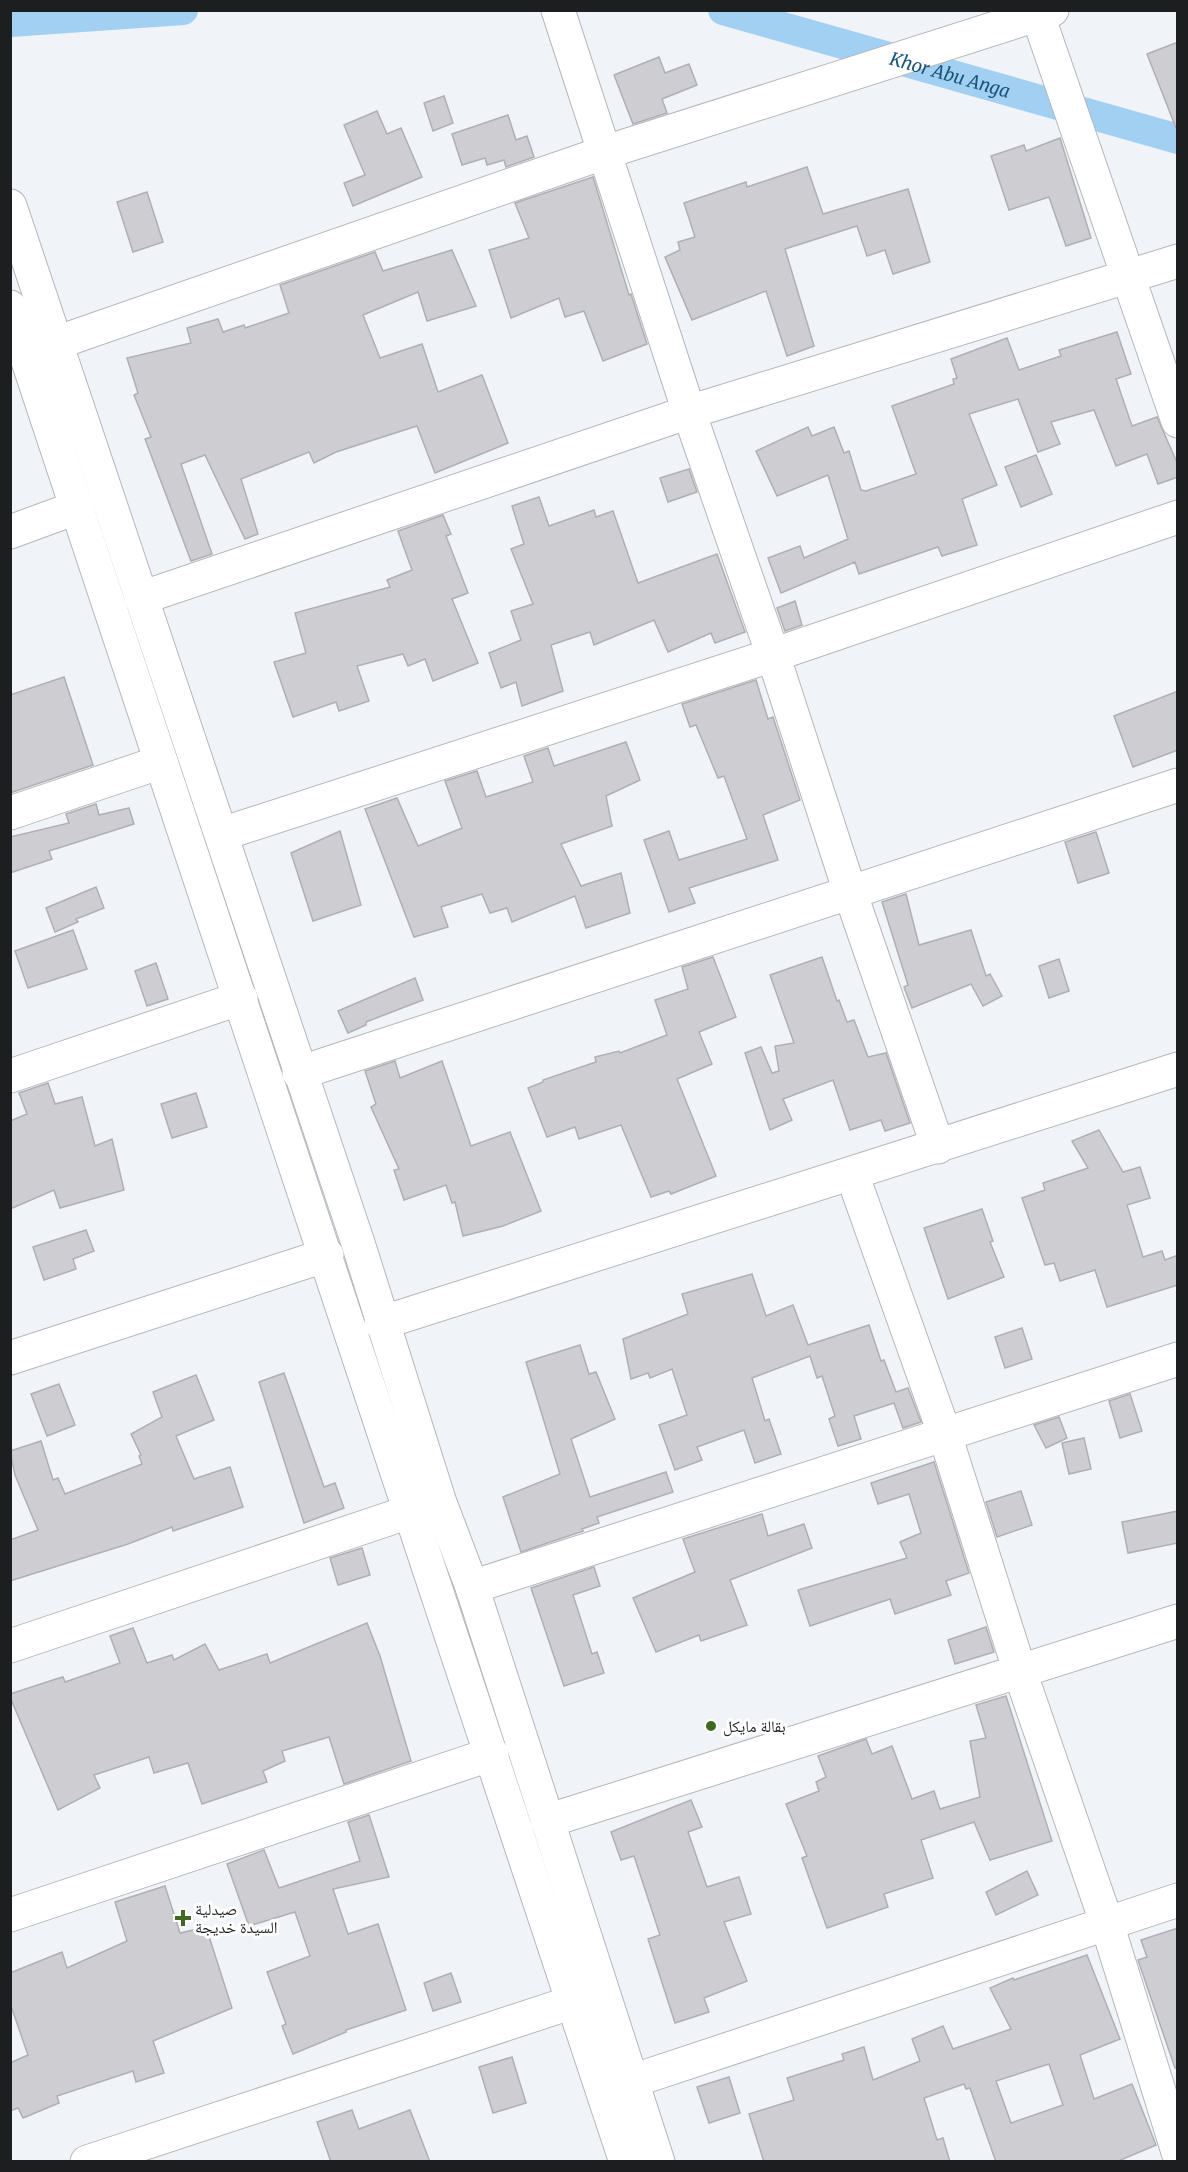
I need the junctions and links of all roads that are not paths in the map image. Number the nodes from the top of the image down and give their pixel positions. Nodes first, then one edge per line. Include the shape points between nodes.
1 (558, 10) edge
2 (1042, 12) edge
3 (606, 152) junction
4 (10, 206) edge
5 (1178, 261) edge
6 (1128, 276) junction
7 (10, 307) edge
8 (56, 343) junction
9 (689, 412) junction
10 (1178, 421) edge
11 (78, 507) junction
12 (1178, 518) edge
13 (10, 532) edge
14 (141, 598) junction
15 (774, 655) junction
16 (161, 762) junction
17 (1178, 785) edge
18 (10, 813) edge
19 (222, 834) junction
20 (850, 892) junction
21 (241, 998) junction
22 (1178, 1069) edge
23 (299, 1073) junction
24 (10, 1076) edge
25 (938, 1147) junction
26 (852, 1174) junction
27 (327, 1256) junction
28 (381, 1323) junction
29 (10, 1358) edge
30 (1178, 1359) edge
31 (945, 1435) junction
32 (409, 1512) junction
33 (471, 1587) junction
34 (1178, 1621) edge
35 (10, 1646) edge
36 (1020, 1672) junction
37 (492, 1754) junction
38 (548, 1821) junction
39 (1178, 1900) edge
40 (10, 1915) edge
41 (1107, 1924) junction
42 (573, 2002) junction
43 (632, 2081) junction
44 (1178, 2152) edge
45 (87, 2162) edge
46 (626, 2162) edge
47 (658, 2162) edge

1 - 3 street
2 - 3 street
2 - 6 street
3 - 8 street
3 - 9 street
4 - 8 street
5 - 6 street
6 - 9 street
6 - 10 street
7 - 11 street
8 - 14 street
9 - 14 street
9 - 15 street
11 - 13 street
11 - 16 street
12 - 15 street
14 - 19 street
15 - 19 street
15 - 20 street
16 - 18 street
16 - 21 street
17 - 20 street
19 - 23 street
20 - 23 street
20 - 25 street
21 - 24 street
21 - 27 street
22 - 25 street
23 - 28 street via 358,1243
25 - 26 street
26 - 28 street
26 - 31 street
27 - 29 street
27 - 32 street
28 - 33 street
30 - 31 street
31 - 33 street
31 - 36 street
32 - 35 street
32 - 37 street
33 - 38 street
34 - 36 street
36 - 38 street
36 - 41 street
37 - 40 street
37 - 42 street
38 - 43 street
39 - 41 street
41 - 43 street
41 - 44 street
42 - 45 street
42 - 46 street
43 - 47 street

